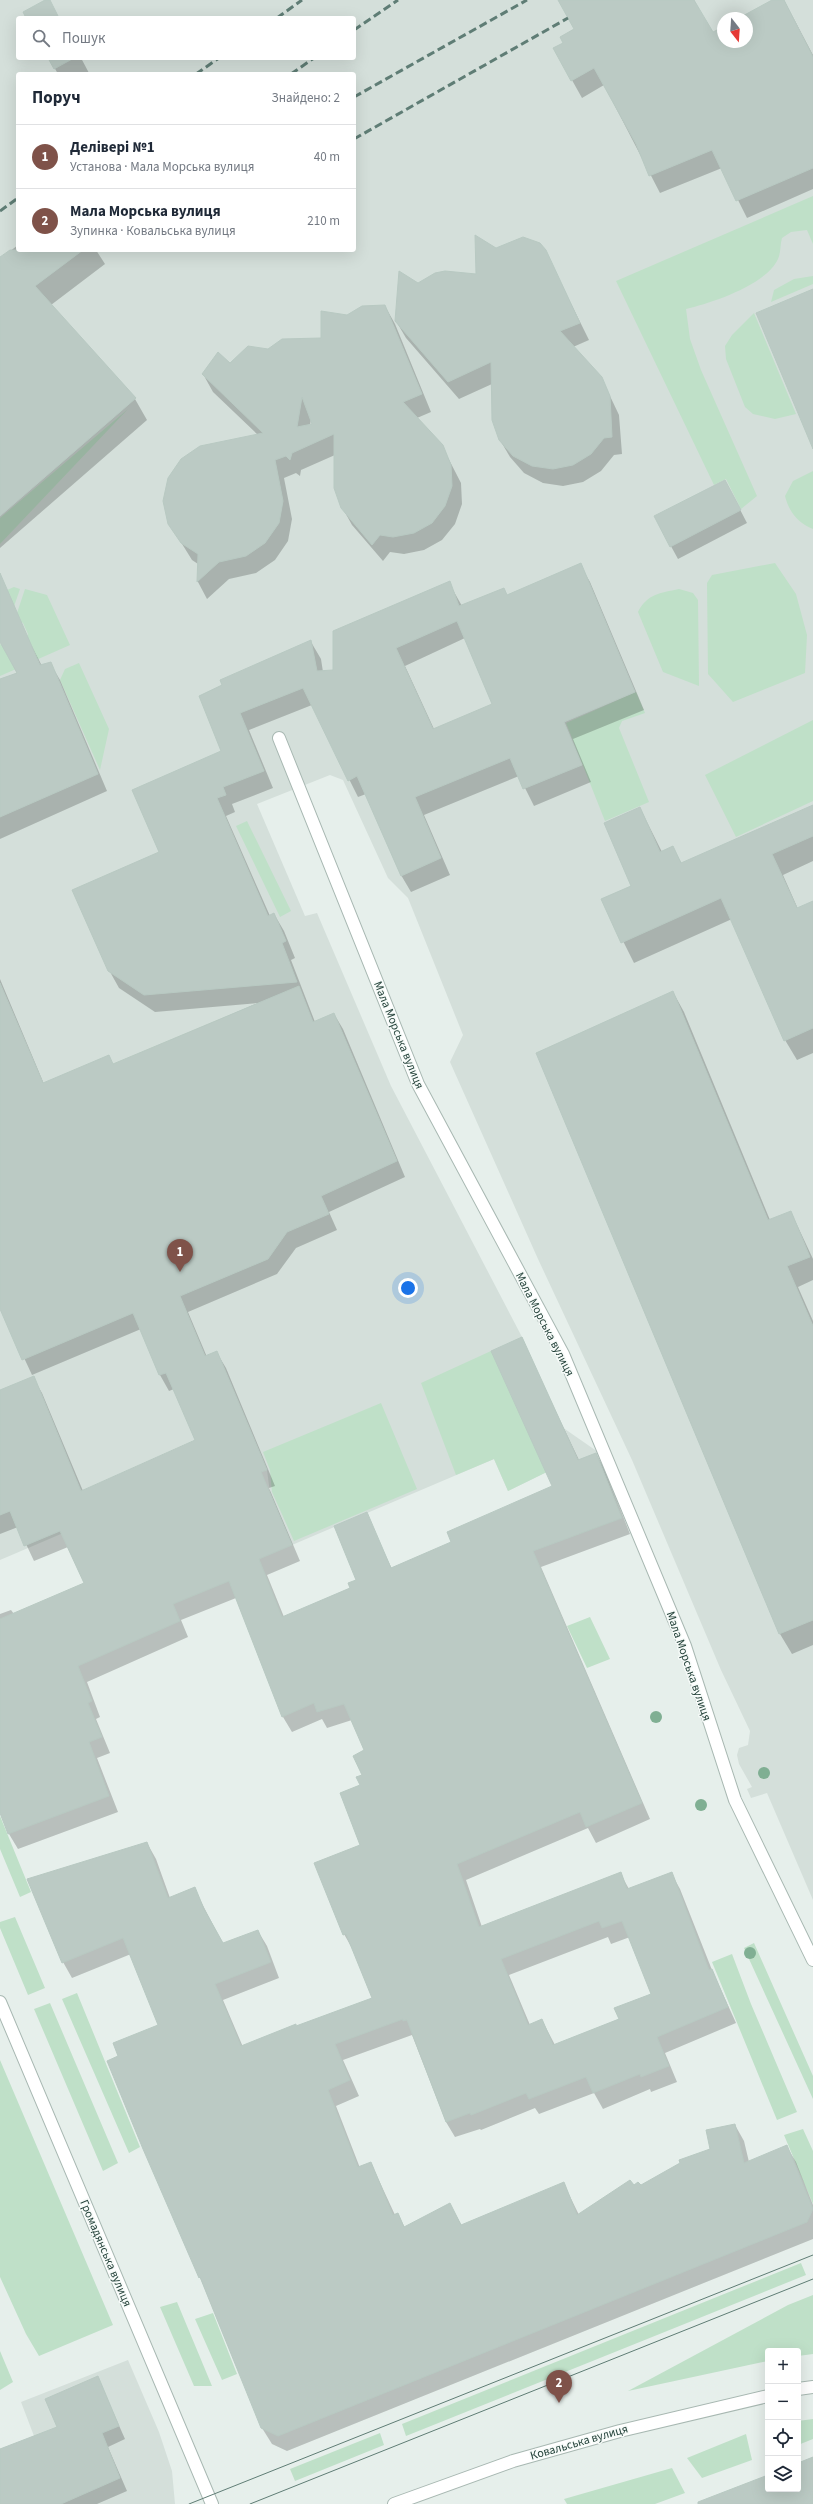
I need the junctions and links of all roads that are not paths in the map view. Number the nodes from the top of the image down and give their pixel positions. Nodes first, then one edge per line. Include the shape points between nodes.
1 (279, 738) dead end
2 (813, 1960) edge
3 (0, 2002) edge
4 (813, 2387) edge
5 (801, 2389) edge
6 (765, 2397) edge
7 (212, 2504) edge
8 (394, 2504) edge

1 - 2 street, Мала Морська вулиця via 418,1084 563,1354 685,1646 735,1800
3 - 7 street, Громадянська вулиця
4 - 5 street
6 - 8 street, Ковальська вулиця via 627,2429 514,2461

